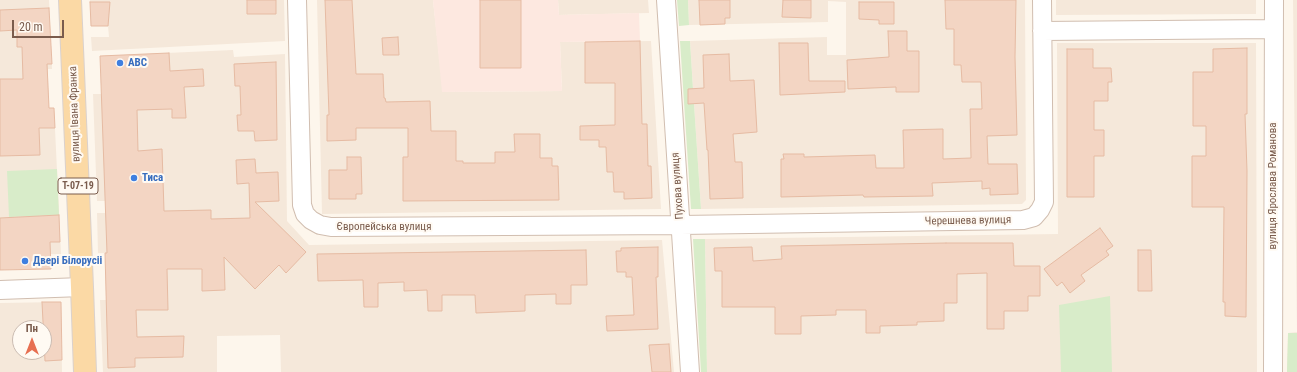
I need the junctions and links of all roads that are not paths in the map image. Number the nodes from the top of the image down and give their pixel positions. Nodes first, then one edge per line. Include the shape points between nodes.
1 (70, 0) edge
2 (297, 0) edge
3 (666, 0) edge
4 (1042, 0) edge
5 (1274, 0) edge
6 (1274, 29) junction
7 (1042, 31) junction
8 (681, 225) junction
9 (82, 287) junction
10 (0, 290) edge
11 (85, 372) edge
12 (690, 372) edge
13 (1273, 372) edge

1 - 9 main road, вулиця Івана Франка / Т-07-19
2 - 8 street, Європейська вулиця via 302,205 305,214 311,220 332,228
3 - 8 street, Пухова вулиця
4 - 7 street, Черешнева вулиця
5 - 6 street, вулиця Ярослава Романова
6 - 7 street
6 - 13 street, вулиця Ярослава Романова
7 - 8 street, Черешнева вулиця via 1044,202 1034,217 1023,220
8 - 12 street, Пухова вулиця
9 - 10 street
9 - 11 main road, вулиця Івана Франка / Т-07-19

